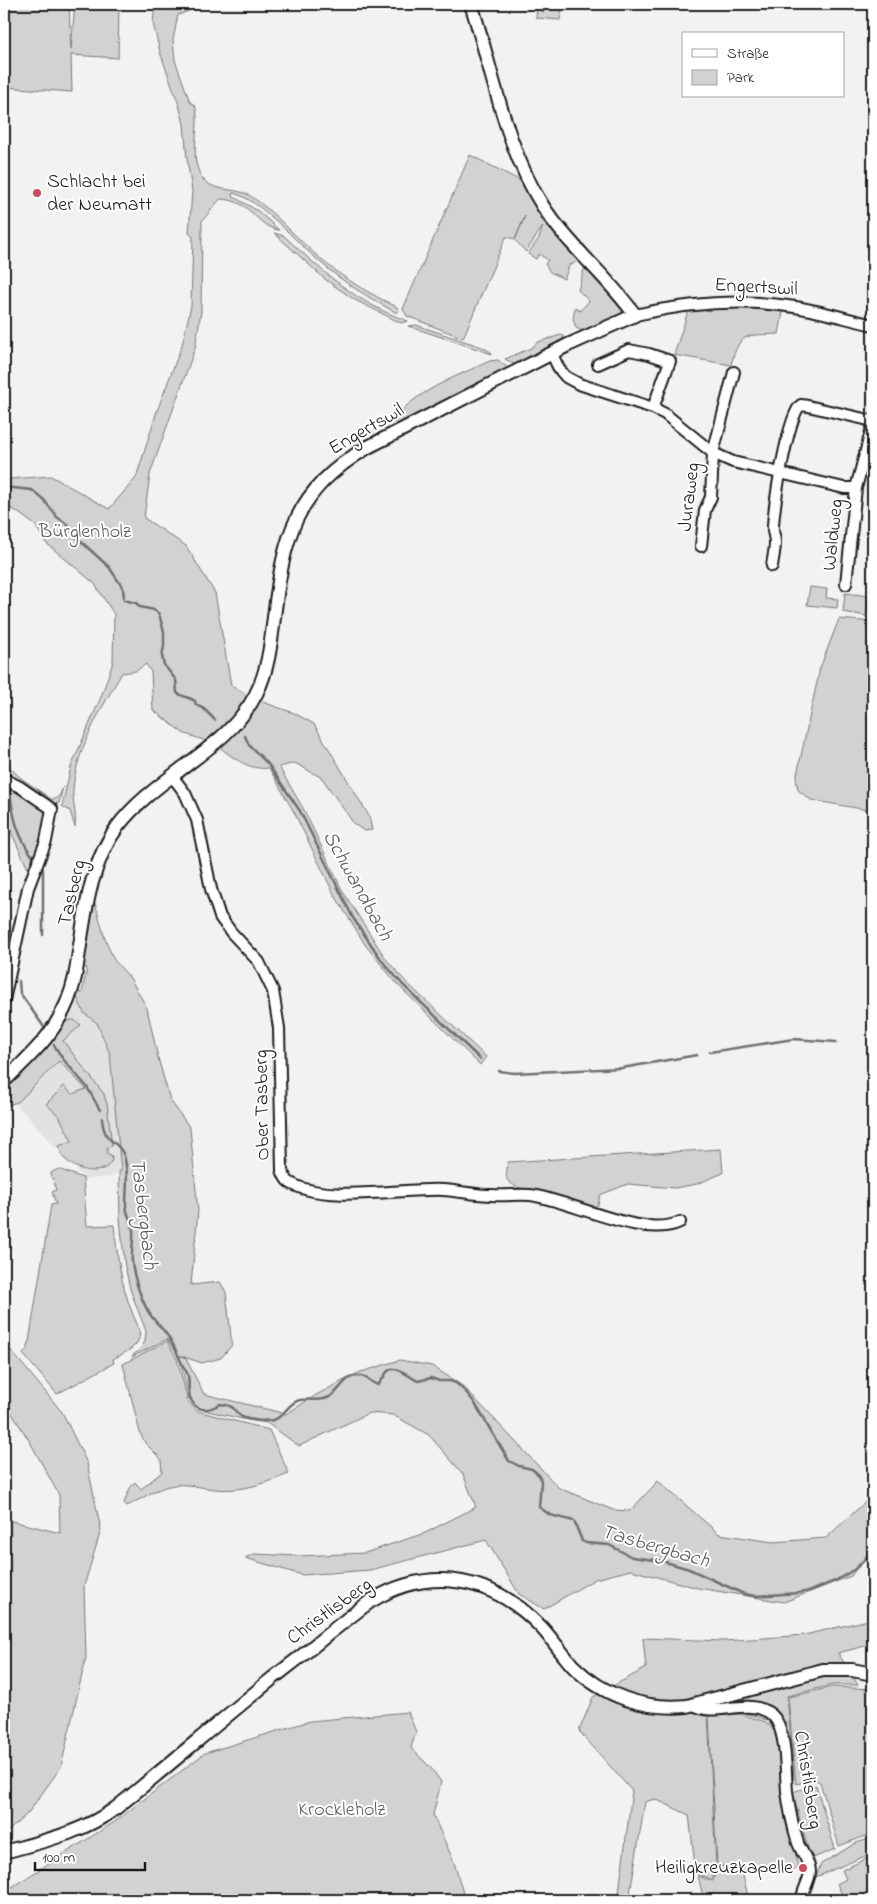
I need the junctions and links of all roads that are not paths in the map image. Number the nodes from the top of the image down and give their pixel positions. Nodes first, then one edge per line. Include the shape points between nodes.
1 (471, 4) edge
2 (635, 315) junction
3 (873, 325) edge
4 (552, 354) junction
5 (598, 364) dead end
6 (734, 372) dead end
7 (653, 408) junction
8 (873, 423) edge
9 (713, 453) junction
10 (780, 473) junction
11 (856, 488) junction
12 (701, 546) dead end
13 (772, 566) dead end
14 (846, 584) dead end
15 (241, 718) joint
16 (172, 776) junction
17 (8, 781) edge
18 (4, 1000) edge
19 (4, 1081) edge
20 (680, 1222) dead end
21 (873, 1674) edge
22 (694, 1705) junction
23 (4, 1852) edge
24 (802, 1900) edge

1 - 2 main road via 508,127 530,185 545,209
2 - 3 street, Engertswil via 717,302 756,303 794,306
2 - 4 main road, Engertswil
4 - 7 street via 559,369 572,381
4 - 15 main road, Engertswil via 368,447 327,476 308,498 284,550 264,674 257,693
5 - 7 street via 629,350 670,361
6 - 9 street, Juraweg
7 - 9 street via 679,424
8 - 10 street via 799,406 793,417
8 - 11 street, Waldweg
9 - 10 street via 734,462
9 - 12 street, Juraweg via 710,497 705,510
10 - 11 street
10 - 13 street
11 - 14 street, Waldweg
15 - 16 main road, Tasberg via 215,744
16 - 19 main road, Tasberg via 130,811 107,844 93,880 75,978 66,1007 43,1043
16 - 20 street, Ober Tasberg via 197,820 216,909 228,928 259,962 273,991 279,1028 282,1170 289,1182 330,1193 435,1190 529,1195 634,1223 658,1227
17 - 18 street, Tasberg via 56,808 26,895
21 - 22 main road, Christlisberg via 823,1670
22 - 23 main road, Christlisberg via 659,1707 616,1696 585,1677 533,1620 502,1596 463,1581 421,1582 381,1596 355,1613 107,1815 76,1832
22 - 24 street, Christlisberg via 708,1710 753,1707 768,1712 778,1722 784,1744 794,1828 810,1870

